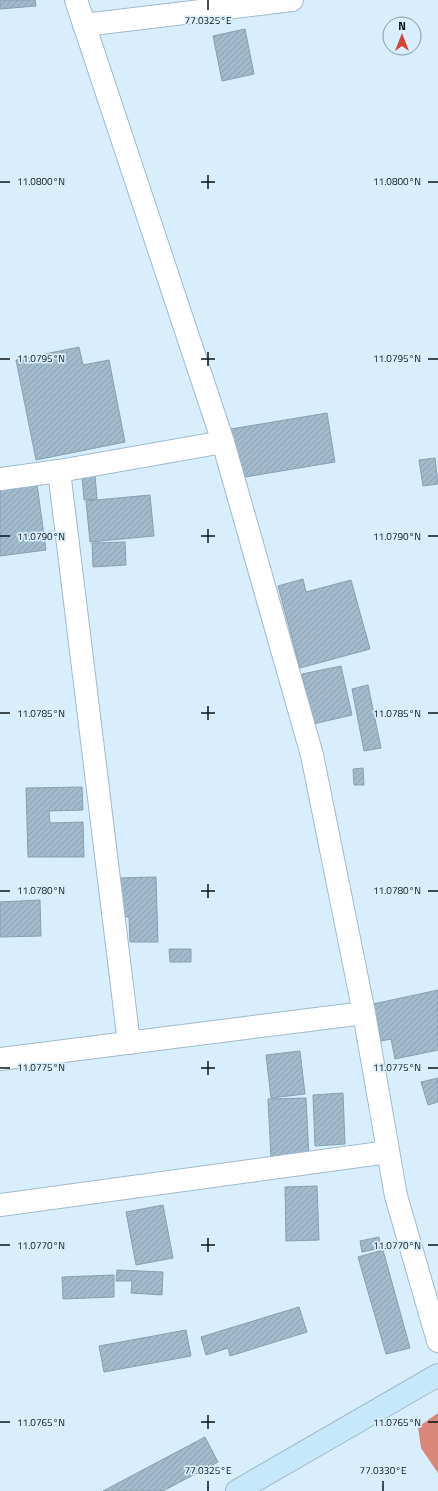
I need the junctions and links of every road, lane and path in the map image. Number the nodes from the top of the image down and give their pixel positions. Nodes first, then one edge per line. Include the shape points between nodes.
1 (76, 0) edge
2 (292, 0) edge
3 (84, 25) junction
4 (223, 442) junction
5 (59, 471) junction
6 (0, 479) edge
7 (364, 1013) junction
8 (129, 1043) junction
9 (0, 1059) edge
10 (388, 1152) junction
11 (0, 1205) edge
12 (438, 1341) edge
13 (438, 1375) edge
14 (237, 1491) edge

1 - 3 street
2 - 3 street
3 - 4 street
4 - 5 street
4 - 7 street via 312,755
5 - 6 street
5 - 8 street
7 - 8 street
7 - 10 street
8 - 9 street
10 - 11 street
10 - 12 street via 396,1196
13 - 14 main road

